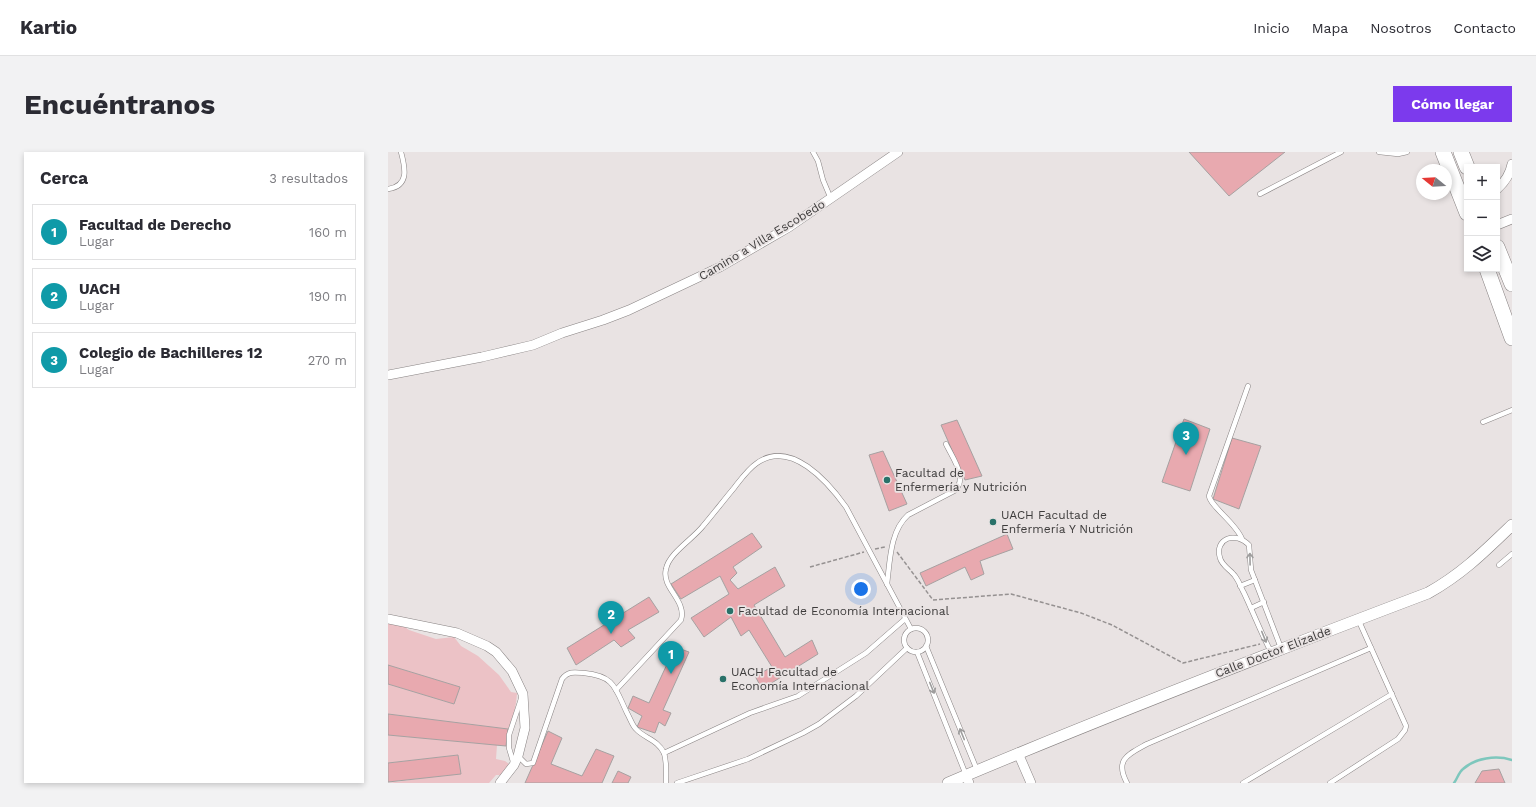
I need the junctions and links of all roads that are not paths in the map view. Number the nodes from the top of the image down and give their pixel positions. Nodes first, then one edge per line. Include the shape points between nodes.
1 (402, 152) edge
2 (812, 152) edge
3 (898, 152) edge
4 (1341, 152) edge
5 (1379, 152) edge
6 (1407, 152) edge
7 (1443, 152) edge
8 (1461, 152) edge
9 (1466, 164) edge
10 (1512, 164) edge
11 (1500, 186) edge
12 (388, 189) edge
13 (1260, 194) dead end
14 (831, 199) junction
15 (1464, 204) edge
16 (1512, 219) edge
17 (1500, 224) edge
18 (1500, 254) edge
19 (1488, 272) edge
20 (1512, 284) edge
21 (1508, 312) edge
22 (1512, 338) edge
23 (388, 375) edge
24 (1248, 386) dead end
25 (1512, 410) edge
26 (1483, 422) dead end
27 (946, 444) dead end
28 (1512, 525) edge
29 (1242, 539) junction
30 (1512, 554) edge
31 (1499, 565) dead end
32 (1255, 580) junction
33 (887, 584) junction
34 (1240, 586) junction
35 (1264, 602) junction
36 (1251, 608) junction
37 (388, 619) edge
38 (905, 619) junction
39 (1358, 619) junction
40 (911, 629) junction
41 (926, 646) junction
42 (1273, 647) junction
43 (907, 648) junction
44 (1371, 648) junction
45 (917, 652) junction
46 (616, 690) junction
47 (523, 694) junction
48 (1392, 694) junction
49 (664, 753) junction
50 (1018, 753) junction
51 (518, 756) junction
52 (514, 765) junction
53 (977, 770) junction
54 (968, 779) edge
55 (500, 783) edge
56 (666, 783) edge
57 (677, 783) edge
58 (948, 783) edge
59 (1031, 783) edge
60 (1127, 783) edge
61 (1243, 783) edge
62 (1330, 783) edge

1 - 12 lane via 404,178 397,186
2 - 14 lane via 818,161
3 - 14 street, Camino a Villa Escobedo
4 - 13 lane
5 - 6 lane
7 - 15 main road
8 - 9 main road
10 - 11 street via 1507,178
14 - 23 street, Camino a Villa Escobedo via 720,267 623,312 533,346
16 - 17 street
18 - 20 main road
19 - 21 main road
21 - 22 main road
24 - 29 lane via 1209,496 1211,502 1235,527
25 - 26 lane
27 - 33 lane via 961,476 959,487 908,515 900,523 892,545
28 - 39 street, Calle Doctor Elizalde via 1478,558 1444,584 1428,593
32 -> 29 lane via 1250,562 1250,548
29 - 34 lane via 1224,540 1219,551 1221,561 1235,576
30 - 31 lane
32 - 34 lane
32 - 35 lane
33 - 38 lane
33 - 46 lane via 846,507 834,491 813,470 799,462 782,456 769,457 751,468 698,533 673,555 666,567 666,577 681,607 681,620
34 - 36 lane
35 - 36 lane
35 - 42 lane
36 -> 42 lane
37 - 47 street via 457,633 487,646 496,652 512,671
38 - 40 lane
38 - 49 lane via 866,652 798,696 750,713
39 - 42 street, Calle Doctor Elizalde
39 - 44 lane
40 - 41 lane via 918,628 924,632 928,639
40 - 43 lane via 904,638
41 - 45 lane
53 -> 41 lane
42 - 50 street, Calle Doctor Elizalde
43 - 45 lane
43 - 57 lane via 856,696 820,724 748,759
44 - 48 lane
44 - 60 lane via 1147,744 1127,755 1123,760 1122,769
45 -> 54 lane
46 - 49 lane via 636,729 652,740
46 - 51 lane via 603,676 568,673 562,679 533,763 526,764
47 - 51 street via 525,728
47 - 52 lane via 509,734 508,748
48 - 61 lane
48 - 62 lane via 1405,722 1405,730 1398,739
49 - 56 lane
50 - 53 street, Calle Doctor Elizalde
50 - 59 street
51 - 52 street
52 - 55 street
53 - 54 street, Calle Doctor Elizalde
54 - 58 street, Calle Doctor Elizalde

